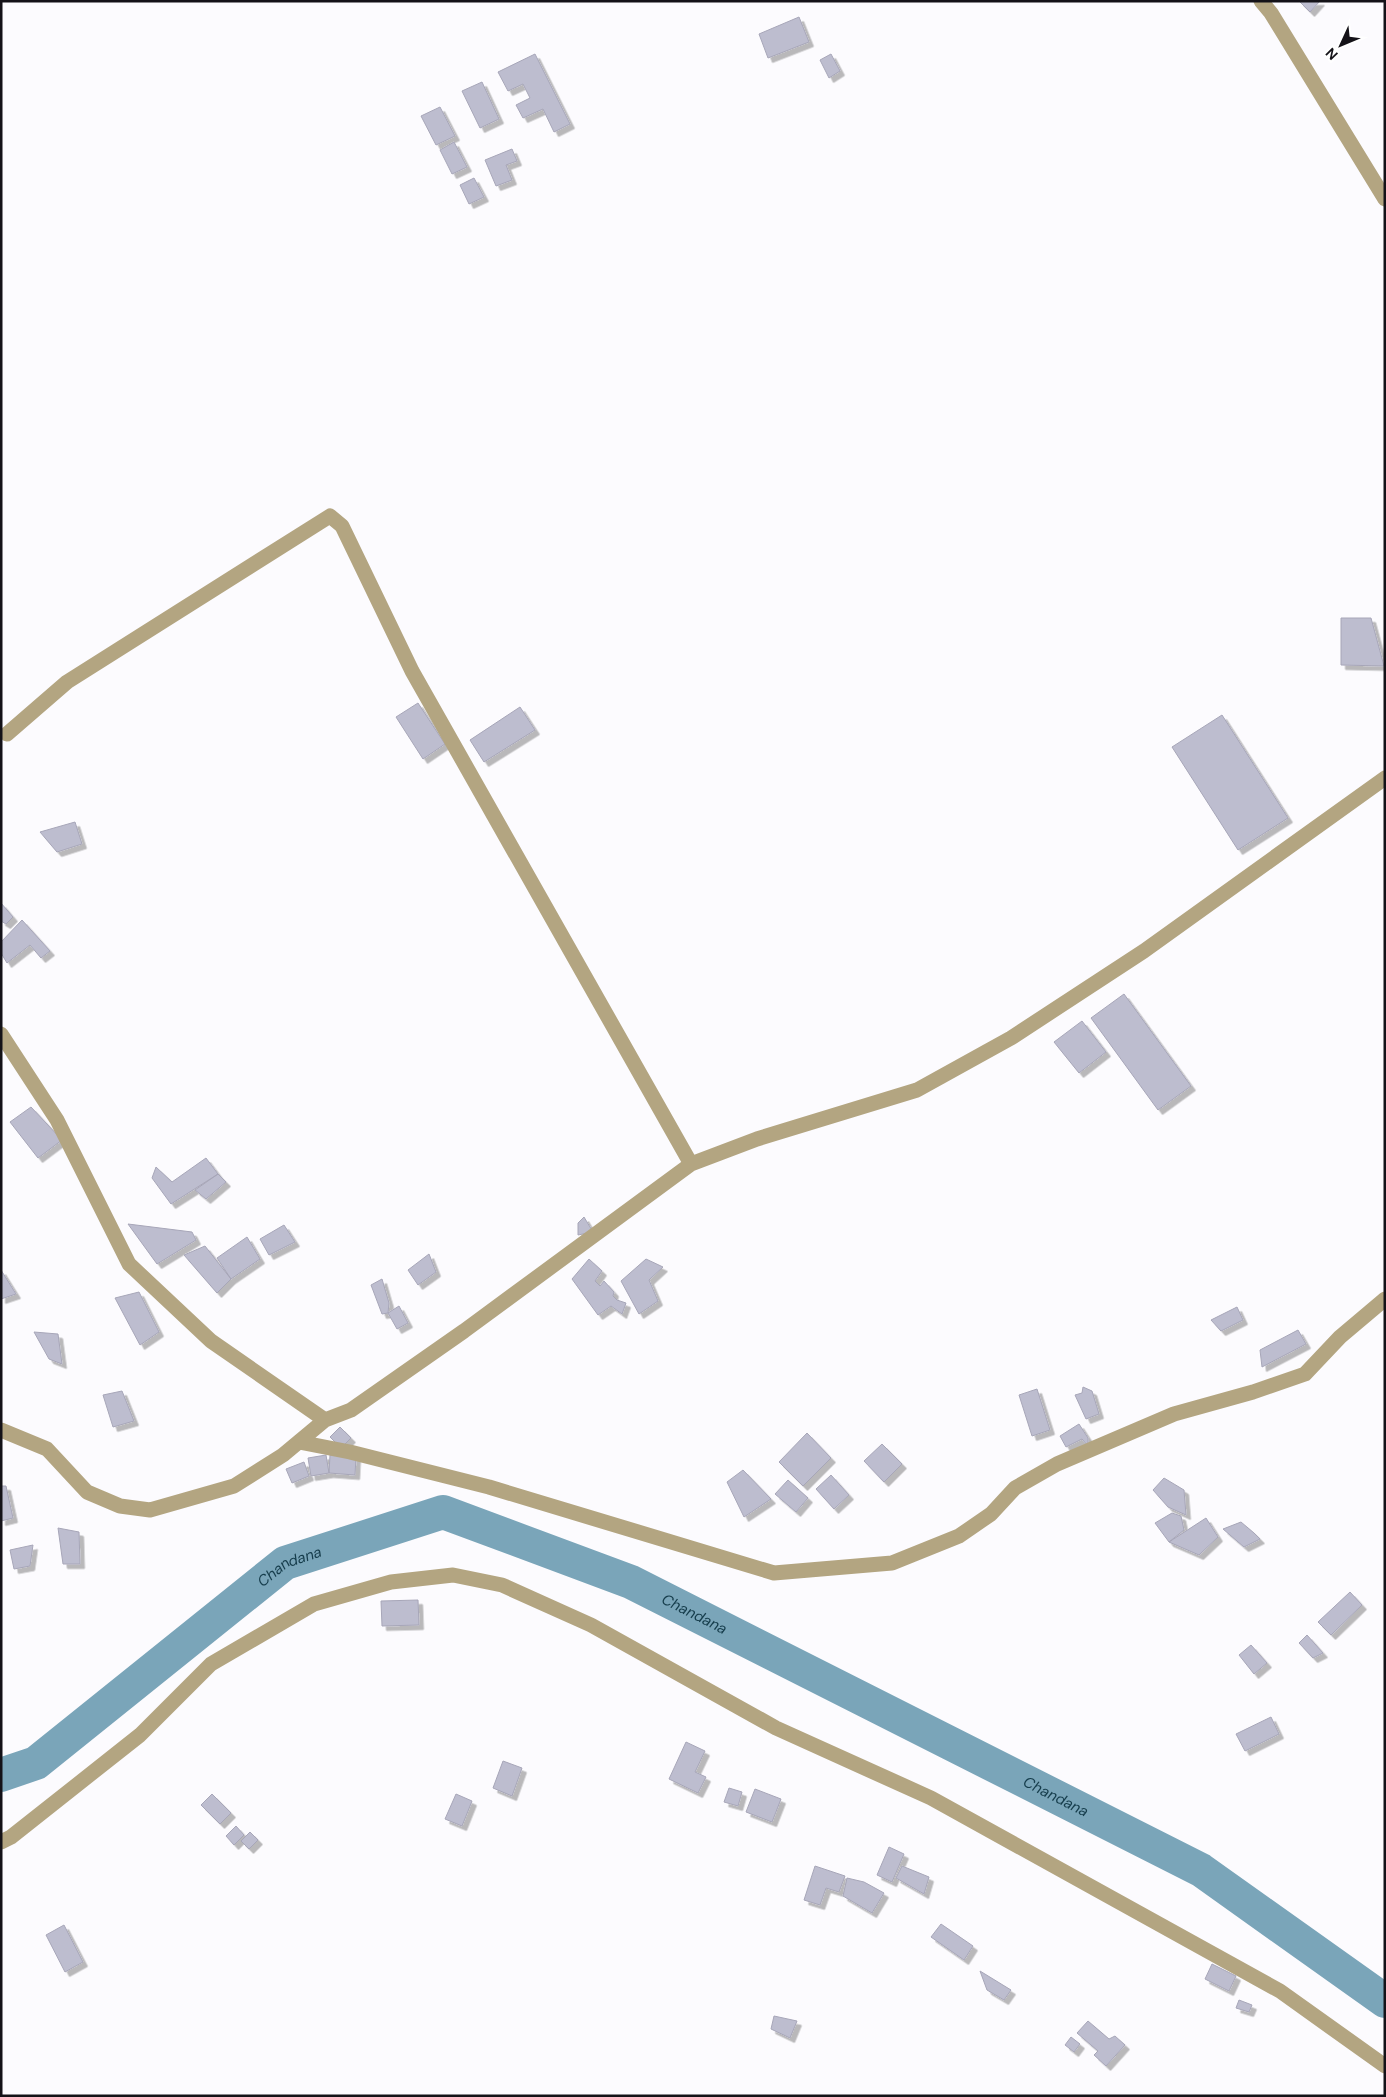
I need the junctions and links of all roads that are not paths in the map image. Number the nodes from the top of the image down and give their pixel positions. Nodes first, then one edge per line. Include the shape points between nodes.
1 (1261, 1) edge
2 (1385, 199) edge
3 (7, 734) dead end
4 (1385, 778) edge
5 (1, 1034) edge
6 (691, 1164) junction
7 (1385, 1299) edge
8 (325, 1420) junction
9 (1, 1430) edge
10 (299, 1442) junction
11 (1, 1842) edge
12 (1385, 2066) edge

1 - 2 street
3 - 6 street via 67,682 330,516 342,526 412,671
4 - 6 street via 1144,951 1002,1042 917,1090 766,1136
5 - 8 street via 57,1120 129,1264 212,1341
6 - 8 street via 464,1331 351,1410
7 - 10 street via 1340,1337 1305,1374 1174,1414 1058,1464 1015,1488 991,1514 958,1536 892,1563 774,1572 489,1487
8 - 10 street
9 - 10 street via 47,1448 87,1492 120,1506 150,1510 234,1486
11 - 12 street via 12,1837 140,1736 211,1664 314,1604 391,1582 453,1575 502,1585 591,1625 776,1728 931,1798 1280,1991

